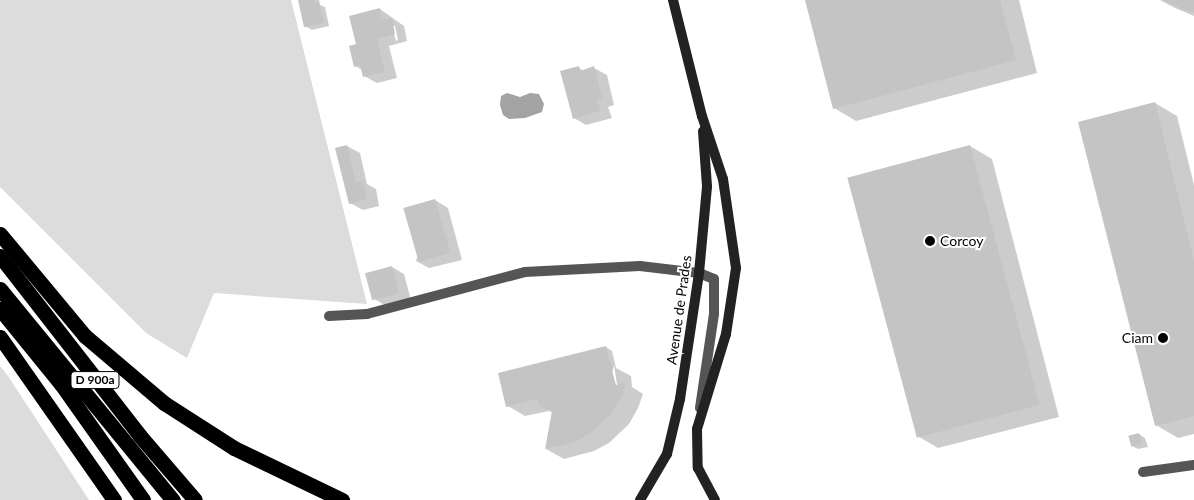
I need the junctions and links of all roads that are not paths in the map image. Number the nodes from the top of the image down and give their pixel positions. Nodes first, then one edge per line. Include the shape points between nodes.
1 (673, 0) edge
2 (702, 116) junction
3 (0, 234) edge
4 (0, 256) edge
5 (699, 273) junction
6 (0, 288) edge
7 (0, 309) edge
8 (329, 316) dead end
9 (0, 337) edge
10 (697, 429) junction
11 (1194, 465) edge
12 (1143, 472) dead end
13 (114, 500) edge
14 (143, 500) edge
15 (173, 500) edge
16 (195, 500) edge
17 (342, 500) edge
18 (640, 500) edge
19 (715, 500) edge

1 - 2 main road, Avenue de Prades
2 - 5 main road, Avenue de Prades via 707,186
2 - 10 main road, Avenue de Prades via 723,178 736,268 726,334
3 - 17 highway via 85,336 164,403 234,448
4 - 16 highway, D 900a via 140,436
5 - 8 street via 640,266 525,272 367,314
5 - 10 street via 714,279 714,314
5 - 18 main road, Avenue de Prades via 680,399 667,454
6 - 15 highway, D 900a
7 - 14 highway via 61,384
9 - 13 highway
10 - 19 main road, Avenue de Prades via 698,468
11 - 12 street

